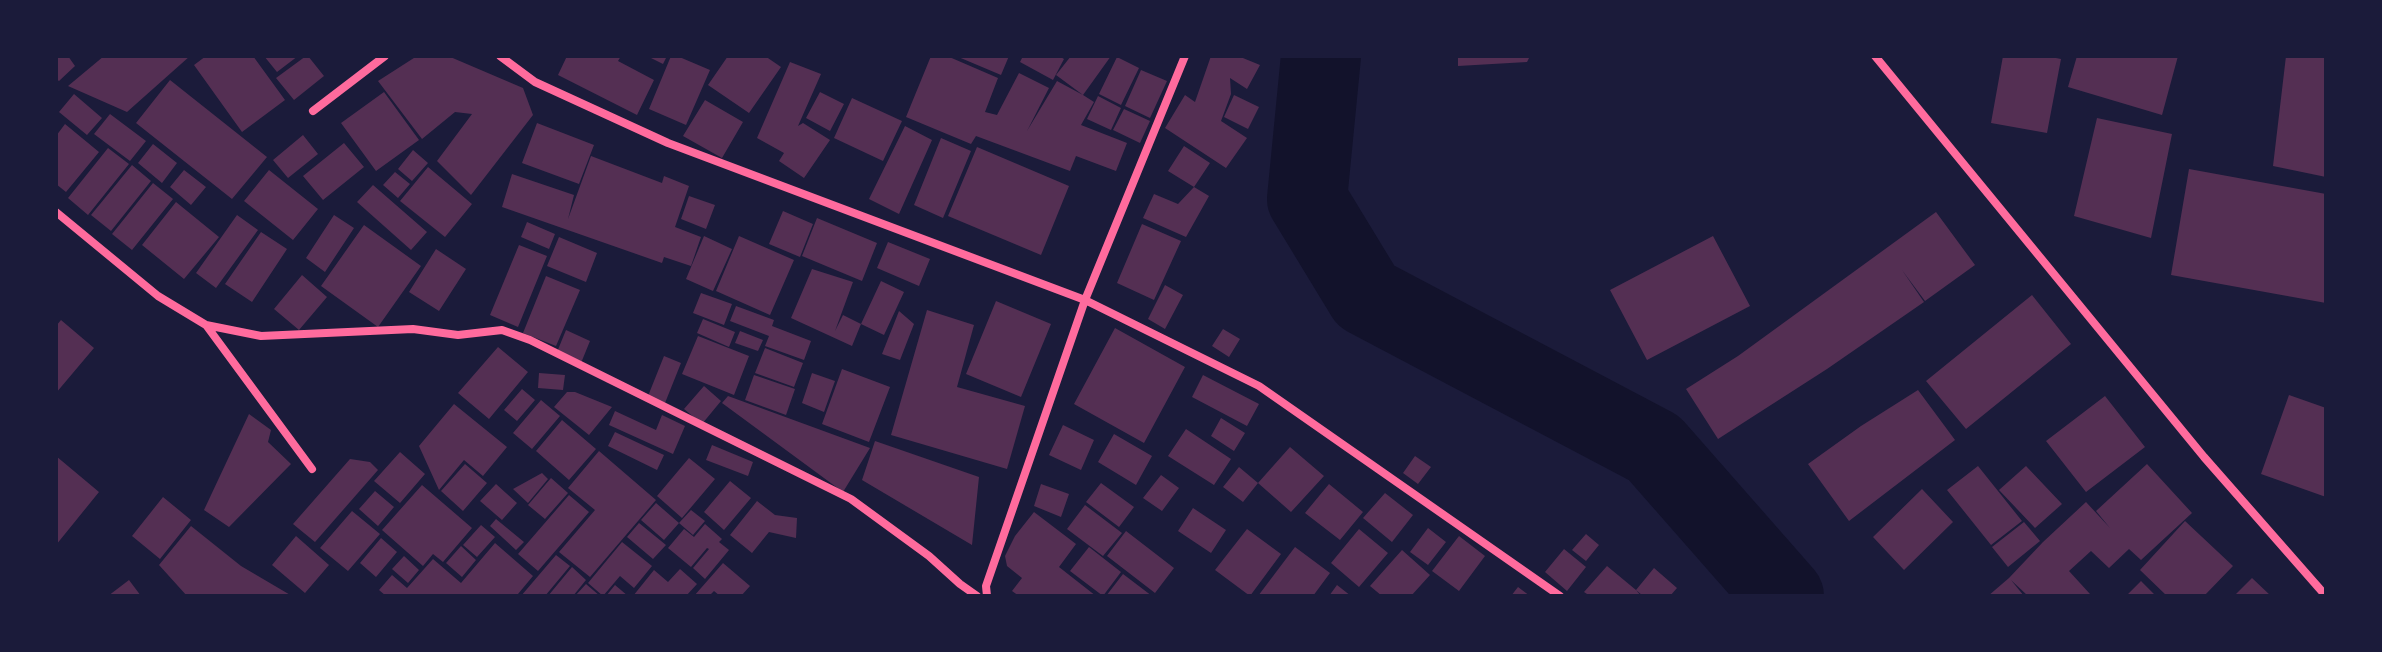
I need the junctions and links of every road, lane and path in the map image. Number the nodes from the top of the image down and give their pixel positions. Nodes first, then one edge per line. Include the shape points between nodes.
1 (385, 56) edge
2 (500, 56) edge
3 (1185, 56) edge
4 (1875, 56) edge
5 (313, 111) dead end
6 (56, 212) edge
7 (1085, 300) junction
8 (206, 325) junction
9 (312, 469) dead end
10 (977, 596) edge
11 (987, 596) edge
12 (1560, 596) edge
13 (2326, 596) edge

1 - 5 street
2 - 7 street via 535,82 668,143
3 - 7 street
4 - 13 street via 2204,457
6 - 8 street via 158,296
7 - 11 street via 986,586
7 - 12 street via 1259,386
8 - 9 street
8 - 10 street via 261,336 502,330 851,499

